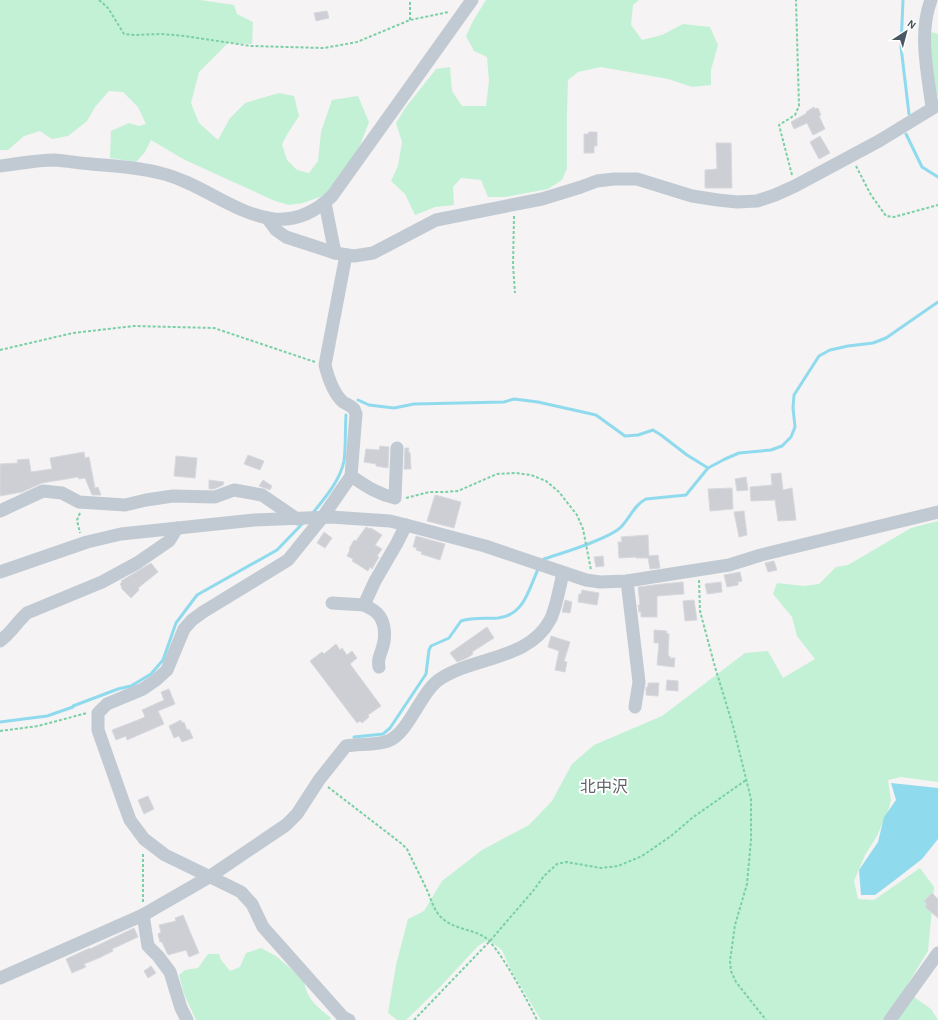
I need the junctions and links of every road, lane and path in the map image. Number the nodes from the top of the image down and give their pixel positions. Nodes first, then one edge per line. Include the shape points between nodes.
1 (99, 0) edge
2 (410, 0) edge
3 (472, 0) edge
4 (796, 0) edge
5 (931, 0) edge
6 (463, 12) junction
7 (410, 20) junction
8 (935, 106) edge
9 (851, 156) junction
10 (0, 166) edge
11 (795, 186) junction
12 (325, 203) junction
13 (515, 205) junction
14 (938, 205) edge
15 (268, 219) junction
16 (341, 254) junction
17 (515, 293) dead end
18 (0, 350) edge
19 (325, 365) junction
20 (397, 448) dead end
21 (351, 476) junction
22 (395, 498) junction
23 (87, 502) junction
24 (0, 511) edge
25 (938, 512) edge
26 (322, 518) junction
27 (297, 519) junction
28 (406, 525) junction
29 (177, 528) junction
30 (87, 542) junction
31 (699, 570) junction
32 (0, 572) edge
33 (563, 573) junction
34 (593, 581) junction
35 (627, 581) junction
36 (332, 603) dead end
37 (364, 605) junction
38 (0, 641) edge
39 (379, 667) dead end
40 (635, 707) dead end
41 (98, 713) junction
42 (0, 730) edge
43 (319, 780) junction
44 (746, 780) junction
45 (144, 839) junction
46 (209, 876) junction
47 (143, 915) junction
48 (489, 942) junction
49 (938, 953) edge
50 (0, 978) edge
51 (344, 1019) edge
52 (187, 1020) edge
53 (414, 1020) edge
54 (537, 1020) edge
55 (766, 1020) edge
56 (890, 1020) edge

1 - 7 path via 108,8 124,34 185,36 251,46 324,48 357,42
2 - 7 path
3 - 6 street
4 - 11 path via 799,106 795,115 779,125
5 - 8 street via 925,23 925,54
6 - 7 path via 444,12
6 - 12 street
8 - 9 street
9 - 11 street
9 - 14 path via 871,195 886,216 894,217
10 - 15 street via 54,160 112,165 161,173 250,214
11 - 13 street via 757,201 737,202 692,196 637,179 614,179 597,181 581,188
12 - 15 street via 304,215 289,219
12 - 16 street
13 - 16 street via 436,220 363,256
13 - 17 path
15 - 16 street via 276,230 286,237
16 - 19 street
18 - 19 path via 73,333 134,326 214,328
19 - 21 street via 332,387 342,401 354,408 356,414
20 - 22 street
21 - 22 street via 373,491
21 - 26 street
22 - 34 path via 428,492 458,491 497,474 531,475 546,481 559,492 577,515 589,553
23 - 24 street via 79,502 62,493 43,491
23 - 27 street via 124,505 173,496 214,497 234,490 262,495
23 - 30 path via 77,520 79,531
25 - 31 street via 729,565
26 - 27 street
26 - 28 street via 383,521
26 - 41 street via 288,560 192,620 180,637 167,670 156,680 143,689 107,704
27 - 29 street via 254,520
28 - 33 street via 485,546
28 - 37 street via 374,581
29 - 30 street via 121,534
29 - 38 street via 168,542 138,563 102,582 27,613
30 - 32 street
31 - 35 street
31 - 44 path via 700,611
33 - 34 street
33 - 43 street via 551,619 542,632 517,650 439,679 397,736 388,741 346,746
34 - 35 street
35 - 40 street via 639,682
36 - 37 street
37 - 39 street via 377,613 384,623 385,636 378,661
41 - 42 path via 88,712 38,726
41 - 45 street via 98,730 123,801 130,820
43 - 46 street via 286,825
43 - 48 path via 407,849 439,915 458,928 484,936
44 - 48 path via 642,856 618,866 601,868 566,862 557,864
44 - 55 path via 751,799 751,840 746,884 735,925 730,961 736,982
45 - 46 street via 166,855
45 - 47 path
46 - 47 street
46 - 51 street via 241,892 252,904 263,927
47 - 50 street
47 - 52 street via 148,946 170,972
48 - 53 path
48 - 54 path via 502,959
49 - 56 street

